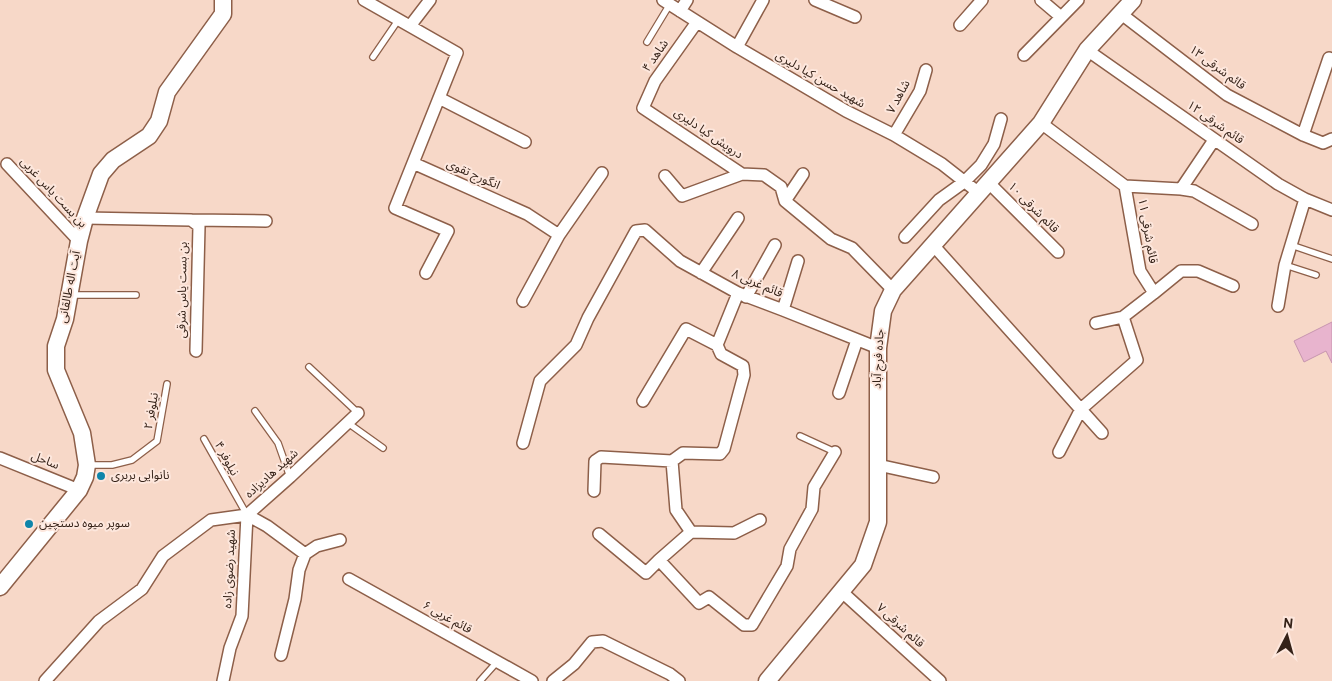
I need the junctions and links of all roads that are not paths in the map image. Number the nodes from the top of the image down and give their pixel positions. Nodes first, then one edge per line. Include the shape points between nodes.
1 (223, 0) edge
2 (364, 0) edge
3 (430, 0) edge
4 (687, 0) edge
5 (763, 0) edge
6 (815, 0) edge
7 (982, 0) edge
8 (1041, 0) edge
9 (1078, 0) edge
10 (1133, 0) edge
11 (667, 2) edge
12 (680, 11) junction
13 (1120, 13) junction
14 (855, 17) dead end
15 (1061, 17) junction
16 (399, 20) junction
17 (697, 22) junction
18 (960, 25) dead end
19 (410, 26) junction
20 (647, 42) dead end
21 (737, 47) junction
22 (1087, 50) junction
23 (1024, 55) dead end
24 (372, 57) dead end
25 (1329, 58) dead end
26 (926, 70) dead end
27 (439, 98) junction
28 (643, 108) joint
29 (1001, 119) dead end
30 (1041, 122) junction
31 (894, 135) junction
32 (1303, 135) junction
33 (1332, 139) edge
34 (1214, 140) junction
35 (525, 142) dead end
36 (413, 163) junction
37 (7, 164) dead end
38 (602, 173) dead end
39 (742, 174) junction
40 (803, 174) dead end
41 (665, 176) dead end
42 (964, 182) junction
43 (1125, 186) junction
44 (984, 188) junction
45 (1180, 189) junction
46 (1305, 199) junction
47 (785, 201) junction
48 (1332, 210) edge
49 (85, 218) junction
50 (738, 218) dead end
51 (191, 220) junction
52 (266, 221) dead end
53 (1252, 224) dead end
54 (559, 235) junction
55 (905, 238) dead end
56 (79, 241) junction
57 (775, 245) dead end
58 (933, 245) junction
59 (1291, 245) junction
60 (1058, 252) dead end
61 (1332, 259) edge
62 (798, 261) dead end
63 (1285, 266) junction
64 (426, 273) dead end
65 (701, 273) junction
66 (1316, 275) dead end
67 (1232, 286) dead end
68 (893, 290) junction
69 (1154, 293) junction
70 (136, 294) dead end
71 (69, 295) junction
72 (742, 295) junction
73 (523, 301) dead end
74 (1278, 306) dead end
75 (784, 310) junction
76 (1123, 317) junction
77 (1096, 323) dead end
78 (857, 340) junction
79 (717, 345) junction
80 (878, 348) junction
81 (196, 351) dead end
82 (309, 367) dead end
83 (167, 384) dead end
84 (839, 393) dead end
85 (643, 401) dead end
86 (1080, 409) junction
87 (255, 411) dead end
88 (358, 413) joint
89 (348, 423) junction
90 (1102, 433) dead end
91 (800, 436) dead end
92 (204, 439) dead end
93 (523, 443) dead end
94 (383, 448) dead end
95 (834, 452) joint
96 (1059, 452) dead end
97 (0, 458) edge
98 (672, 461) junction
99 (87, 464) junction
100 (878, 464) junction
101 (290, 477) junction
102 (933, 477) dead end
103 (79, 490) junction
104 (594, 491) dead end
105 (247, 515) junction
106 (760, 520) dead end
107 (691, 532) junction
108 (600, 534) dead end
109 (340, 540) dead end
110 (305, 554) junction
111 (659, 560) junction
112 (350, 579) dead end
113 (0, 586) edge
114 (841, 591) junction
115 (281, 655) dead end
116 (497, 662) junction
117 (45, 681) edge
118 (223, 681) edge
119 (480, 681) edge
120 (532, 681) edge
121 (552, 681) edge
122 (679, 681) edge
123 (768, 681) edge
124 (940, 681) edge

1 - 49 street, آیت اله طالقانی via 223,14 167,92 159,121 149,136 113,160 101,174
2 - 16 street
3 - 19 street
4 - 12 street
5 - 21 street
6 - 14 street
7 - 18 street
8 - 15 street
9 - 15 street
10 - 13 street, جاده فرج آباد
11 - 12 street, شهید حسن کیا دلیری
11 - 20 lane
12 - 17 street, شهید حسن کیا دلیری
13 - 22 street, جاده فرج آباد
13 - 32 street, قائم شرقی ۱۳ via 1227,95
15 - 23 street
16 - 19 street
16 - 24 lane
17 - 21 street, شهید حسن کیا دلیری
17 - 28 street, شاهد ۴ via 655,81
19 - 27 street via 457,53
21 - 31 street, شهید حسن کیا دلیری via 846,111
22 - 30 street, جاده فرج آباد
22 - 34 street, قائم شرقی ۱۲
25 - 32 street
26 - 31 street, شاهد ۷ via 920,91
27 - 35 street
27 - 36 street
28 - 39 street, درویش کیا دلیری
29 - 42 street via 994,144 981,165
30 - 43 street, قائم شرقی ۱۱
30 - 44 street, جاده فرج آباد
31 - 42 street, شهید حسن کیا دلیری via 942,164
32 - 33 street, قائم شرقی ۱۳ via 1323,143
34 - 45 street
34 - 46 street, قائم شرقی ۱۲
36 - 54 street, انگورج تقوی via 528,214
36 - 64 street via 395,208 448,231
37 - 56 street, بن بست یاس غربی
38 - 54 street
39 - 41 street via 682,196
39 - 47 street, درویش کیا دلیری via 764,175 781,187
40 - 47 street
42 - 44 street, قائم شرقی ۱۰
42 - 55 street via 939,200
43 - 45 street
43 - 69 street, قائم شرقی ۱۱ via 1140,271
44 - 58 street, جاده فرج آباد
44 - 60 street, قائم شرقی ۱۰
45 - 53 street via 1194,191
46 - 48 street, قائم شرقی ۱۲
46 - 59 street
47 - 68 street, درویش کیا دلیری via 831,238 852,248
49 - 51 street
49 - 56 street, آیت اله طالقانی
50 - 65 street
51 - 52 street
51 - 81 street, بن بست یاس شرقی via 198,226
54 - 73 street
56 - 71 street, آیت اله طالقانی
57 - 72 street
58 - 68 street, جاده فرج آباد
58 - 86 street
59 - 61 lane
59 - 63 street
62 - 75 street
63 - 66 lane
63 - 74 street
65 - 72 street, قائم غربی ۸
65 - 93 street, قائم غربی ۸ via 645,230 636,231 576,345 540,381
67 - 69 street via 1198,271 1180,271
68 - 80 street, جاده فرج آباد via 883,311
69 - 76 street
70 - 71 lane
71 - 99 street, آیت اله طالقانی via 56,346 56,370 82,433
72 - 75 street, قائم غربی ۸
72 - 79 street
75 - 78 street, قائم غربی ۸
76 - 77 street
76 - 86 street via 1137,360
78 - 80 street, قائم غربی ۸
78 - 84 street
79 - 85 street via 686,329
79 - 98 street via 721,354 743,366 744,376 724,449 720,454 683,453
80 - 100 street, جاده فرج آباد
82 - 88 lane
83 - 99 lane, نیلوفر ۲ via 156,441 132,460 112,465
86 - 90 street
86 - 96 street
87 - 101 lane via 278,443
88 - 89 street, شهید هادیزاده
89 - 94 lane
89 - 101 street, شهید هادیزاده
91 - 95 lane
92 - 105 lane, نیلوفر ۴
95 - 111 street via 814,487 812,509 790,549 787,566 752,625 744,625 709,597 699,602
97 - 103 street, ساحل
98 - 104 street via 601,457 595,461
98 - 107 street via 676,510
99 - 103 street, آیت اله طالقانی via 86,478
100 - 102 street
100 - 114 street, جاده فرج آباد via 878,522 863,565
101 - 105 street, شهید هادیزاده
103 - 113 street, آیت اله طالقانی
105 - 110 street
105 - 117 street, شهید هادیزاده via 211,520 163,556 142,589 99,621
105 - 118 street, شهید رضوی زاده via 242,616 230,648
106 - 107 street via 734,533
107 - 111 street
108 - 111 street via 646,573
109 - 110 street via 317,546
110 - 115 street via 298,570 295,599
112 - 116 street, قائم غربی ۶
114 - 123 street, جاده فرج آباد
114 - 124 street, قائم شرقی ۷
116 - 119 lane
116 - 120 street, قائم غربی ۶
121 - 122 street via 574,664 592,642 603,642

